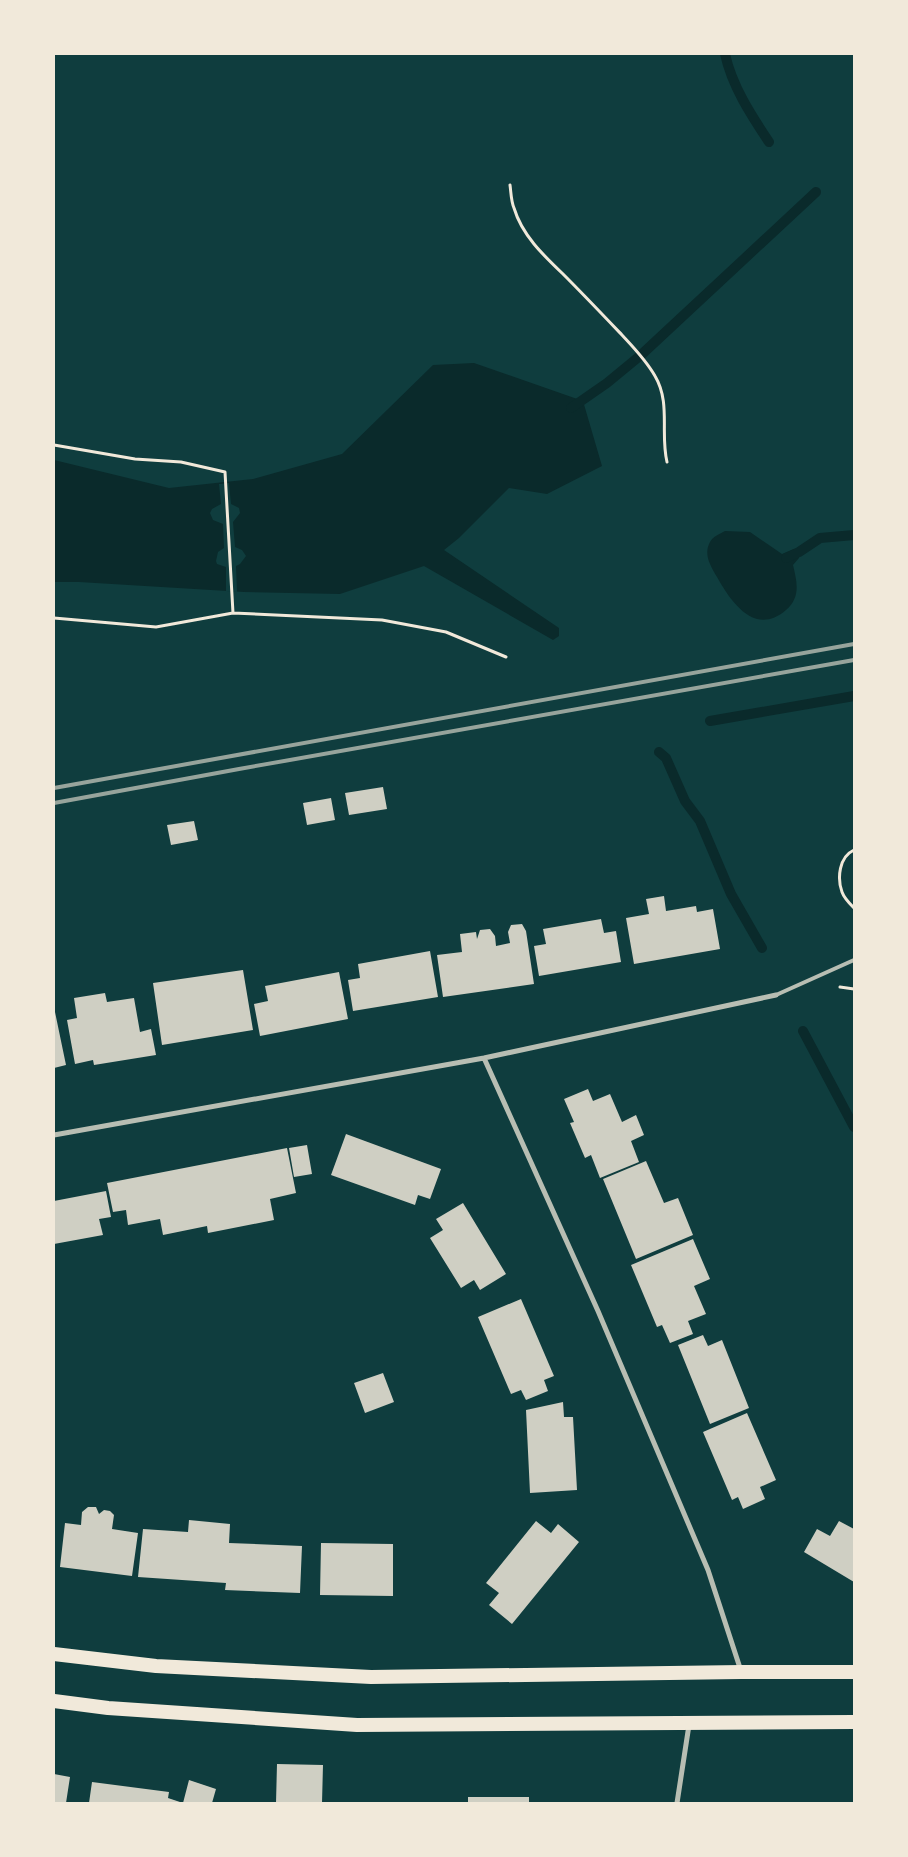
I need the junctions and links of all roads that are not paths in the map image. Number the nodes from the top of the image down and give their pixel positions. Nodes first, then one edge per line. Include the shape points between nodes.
1 (854, 960) edge
2 (776, 995) joint
3 (484, 1058) junction
4 (54, 1136) edge
5 (54, 1654) edge
6 (741, 1672) junction
7 (854, 1672) edge
8 (54, 1701) edge
9 (854, 1722) edge
10 (689, 1723) junction
11 (678, 1803) edge

1 - 2 lane
2 - 3 street
3 - 4 street
3 - 6 street via 598,1311 704,1561
5 - 6 highway via 156,1666 371,1677
6 - 7 highway
8 - 10 highway via 108,1708 357,1725
9 - 10 highway
10 - 11 street

